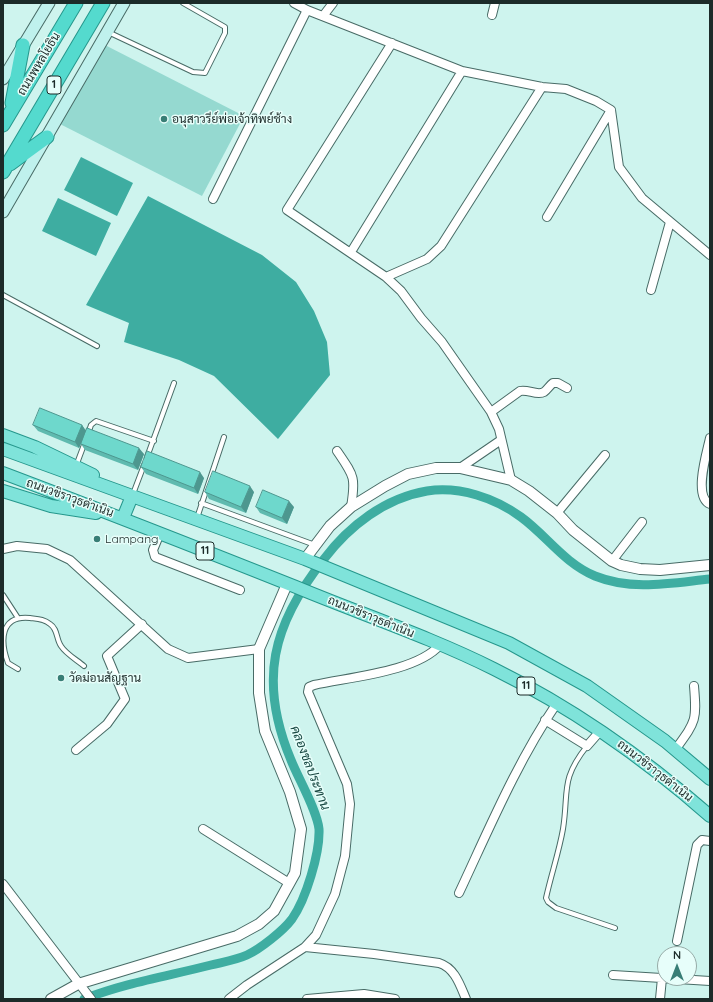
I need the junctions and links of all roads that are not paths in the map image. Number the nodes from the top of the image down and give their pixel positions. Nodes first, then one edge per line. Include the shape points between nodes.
1 (49, 3) edge
2 (76, 3) edge
3 (103, 3) edge
4 (124, 3) edge
5 (182, 3) edge
6 (294, 3) edge
7 (333, 3) edge
8 (495, 3) edge
9 (307, 10) junction
10 (492, 15) dead end
11 (323, 16) junction
12 (108, 32) junction
13 (392, 43) junction
14 (24, 45) junction
15 (462, 71) junction
16 (3, 79) edge
17 (542, 87) junction
18 (611, 110) junction
19 (10, 113) junction
20 (3, 125) edge
21 (47, 137) junction
22 (4, 170) edge
23 (214, 199) dead end
24 (3, 212) edge
25 (547, 217) dead end
26 (670, 222) junction
27 (351, 252) junction
28 (710, 255) edge
29 (386, 277) junction
30 (651, 290) dead end
31 (3, 295) edge
32 (97, 346) dead end
33 (174, 383) dead end
34 (567, 388) dead end
35 (491, 412) junction
36 (3, 435) edge
37 (224, 437) dead end
38 (710, 438) edge
39 (501, 440) junction
40 (154, 441) junction
41 (3, 449) edge
42 (337, 451) dead end
43 (605, 454) dead end
44 (76, 466) junction
45 (460, 468) junction
46 (3, 473) edge
47 (511, 480) junction
48 (3, 491) edge
49 (132, 496) junction
50 (201, 503) junction
51 (710, 504) edge
52 (352, 507) junction
53 (557, 513) junction
54 (123, 518) junction
55 (196, 520) junction
56 (642, 522) dead end
57 (160, 533) junction
58 (315, 545) junction
59 (3, 549) edge
60 (305, 559) junction
61 (612, 561) junction
62 (710, 565) edge
63 (287, 584) junction
64 (240, 590) dead end
65 (3, 595) edge
66 (18, 618) junction
67 (142, 624) junction
68 (4, 628) edge
69 (440, 645) junction
70 (259, 649) junction
71 (84, 666) dead end
72 (18, 669) dead end
73 (694, 686) dead end
74 (557, 703) junction
75 (545, 720) junction
76 (601, 730) junction
77 (587, 746) junction
78 (76, 750) dead end
79 (675, 750) junction
80 (710, 779) edge
81 (710, 816) edge
82 (203, 829) dead end
83 (710, 841) edge
84 (290, 883) junction
85 (3, 884) edge
86 (459, 893) dead end
87 (615, 928) dead end
88 (677, 941) dead end
89 (305, 947) junction
90 (613, 975) dead end
91 (657, 978) edge
92 (697, 980) edge
93 (710, 981) edge
94 (78, 984) junction
95 (661, 986) edge
96 (343, 998) edge
97 (51, 999) edge
98 (91, 999) edge
99 (229, 999) edge
100 (307, 999) edge
101 (395, 999) edge
102 (466, 999) edge
103 (660, 999) edge

1 - 14 main road
2 - 19 highway, ถนนพหลโยธิน / 1
3 - 22 highway, ถนนพหลโยธิน / 1
4 - 12 main road, 1
5 - 12 lane via 225,27 222,40 205,73 193,72
6 - 9 street
7 - 11 street
8 - 10 street
9 - 11 street
9 - 23 street
11 - 13 street
12 - 21 main road, 1
13 - 15 street
13 - 27 street via 287,210
14 - 16 main road
14 - 19 highway
15 - 17 street
15 - 27 street
17 - 18 street via 566,89
17 - 29 street via 441,246 427,259
18 - 25 street
18 - 26 street via 619,166 642,198
19 - 20 highway, ถนนพหลโยธิน / 1
21 - 22 highway
21 - 24 main road, 1
26 - 28 street
26 - 30 street
27 - 29 street
29 - 35 street via 402,291 420,318 442,342
31 - 32 lane
33 - 40 lane
34 - 35 street via 553,382 544,392 538,394 525,390
35 - 39 street
36 - 44 main road
37 - 50 lane
38 - 51 street via 701,489 704,500
39 - 45 street
39 - 47 street
40 - 44 lane via 102,422 93,422
40 - 49 lane
41 - 49 main road, ถนนวชิราวุธดำเนิน / 11
42 - 52 street via 352,472
43 - 53 street
44 - 49 main road
45 - 47 street
45 - 52 street via 436,468 408,474
46 - 54 main road, ถนนวชิราวุธดำเนิน / 11
47 - 53 street
48 - 54 main road via 51,506
49 - 54 main road
49 - 55 main road, ถนนวชิราวุธดำเนิน / 11
50 - 55 lane
50 - 58 lane
52 - 58 street via 330,526
53 - 61 street via 573,530
54 - 57 main road, ถนนวชิราวุธดำเนิน / 11
55 - 60 main road, ถนนวชิราวุธดำเนิน / 11
56 - 61 street
57 - 63 main road, ถนนวชิราวุธดำเนิน / 11
57 - 64 street via 153,550 156,557
58 - 60 street
59 - 67 street via 17,546 48,549 70,560
60 - 79 main road, ถนนวชิราวุธดำเนิน / 11 via 510,643 543,660 587,686
61 - 62 street via 640,569 660,570
63 - 69 main road, ถนนวชิราวุธดำเนิน / 11
63 - 70 street
65 - 66 lane
66 - 68 lane
66 - 71 lane via 45,620 52,625 61,646
67 - 70 street via 168,649 188,658
67 - 78 street via 107,656 125,699 107,724
68 - 72 lane via 8,663
69 - 74 main road, ถนนวชิราวุธดำเนิน / 11 via 493,668
69 - 89 street via 433,653 406,666 314,684 309,688 308,692 347,784 350,804 345,856 335,894 316,935
70 - 84 street via 259,693 265,731 290,792 301,829 295,873
73 - 79 street via 694,720
74 - 75 street
74 - 76 main road, ถนนวชิราวุธดำเนิน / 11
75 - 77 street
75 - 86 street
76 - 77 street
76 - 81 main road, ถนนวชิราวุธดำเนิน / 11 via 645,762
77 - 87 lane via 576,760 567,782 563,829 546,898 556,908
79 - 80 main road, ถนนวชิราวุธดำเนิน / 11
82 - 84 street
83 - 88 street via 702,840 697,845
84 - 94 street via 274,911 259,924 237,936
85 - 94 street
89 - 99 street
89 - 102 street via 439,963 446,966 457,978
90 - 91 street
92 - 93 street
94 - 97 street
94 - 98 street
95 - 103 street
96 - 100 street
96 - 101 street via 364,994

